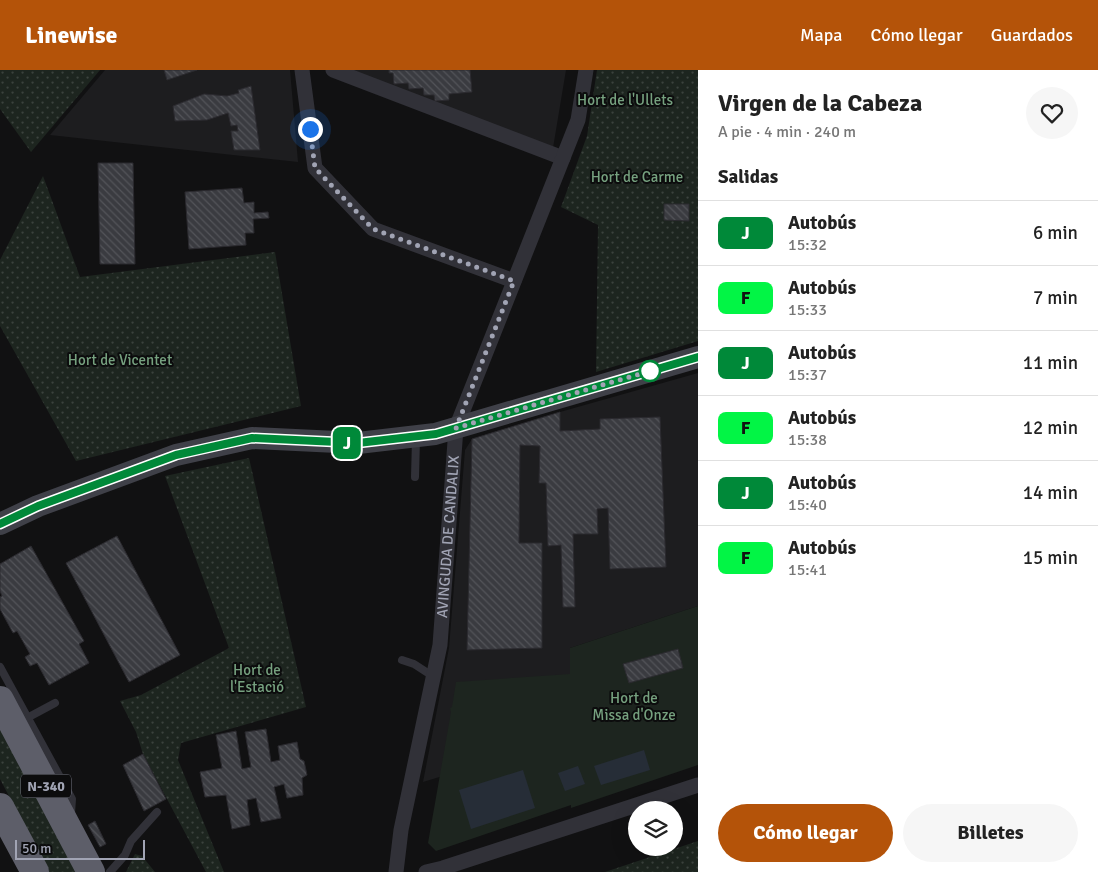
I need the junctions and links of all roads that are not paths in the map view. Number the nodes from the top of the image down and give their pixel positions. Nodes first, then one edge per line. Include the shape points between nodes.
1 (302, 70) edge
2 (333, 70) edge
3 (586, 70) edge
4 (563, 158) junction
5 (514, 281) junction
6 (698, 357) edge
7 (456, 428) junction
8 (416, 437) junction
9 (415, 477) dead end
10 (0, 524) edge
11 (402, 660) dead end
12 (0, 667) edge
13 (434, 677) junction
14 (0, 700) edge
15 (55, 703) dead end
16 (27, 718) junction
17 (698, 784) edge
18 (0, 807) edge
19 (157, 812) dead end
20 (69, 830) junction
21 (36, 872) edge
22 (91, 872) edge
23 (110, 872) edge
24 (396, 872) edge
25 (426, 872) edge

1 - 5 street via 315,168 373,229
2 - 4 street
3 - 4 street, AVINGUDA DE CANDALIX via 578,120
4 - 5 street, AVINGUDA DE CANDALIX
5 - 7 street, AVINGUDA DE CANDALIX
6 - 7 street
7 - 8 street
7 - 13 street, AVINGUDA DE CANDALIX via 440,645
8 - 9 lane
8 - 10 street via 358,443 252,438 176,455 38,506
11 - 13 lane
12 - 16 lane
13 - 24 street, AVINGUDA DE CANDALIX via 401,830
14 - 20 highway, N-340
15 - 16 lane
16 - 20 lane via 72,799
17 - 25 street
18 - 21 highway
19 - 23 lane via 131,841 125,855
20 - 22 highway, N-340

